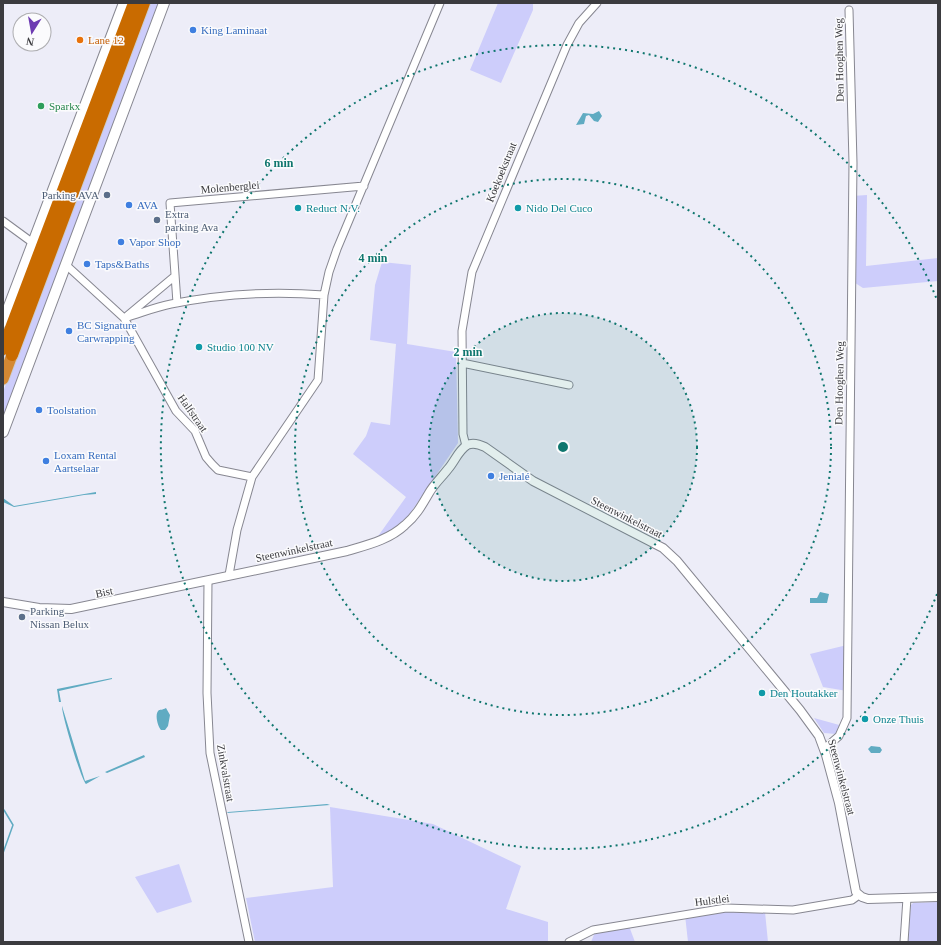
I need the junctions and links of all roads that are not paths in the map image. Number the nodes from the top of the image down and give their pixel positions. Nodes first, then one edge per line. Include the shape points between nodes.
1 (124, 3) edge
2 (134, 3) edge
3 (144, 3) edge
4 (164, 3) edge
5 (440, 3) edge
6 (597, 3) edge
7 (849, 10) dead end
8 (90, 94) junction
9 (80, 146) junction
10 (364, 186) junction
11 (3, 221) edge
12 (33, 243) junction
13 (65, 264) junction
14 (176, 276) junction
15 (324, 295) junction
16 (177, 303) junction
17 (124, 318) junction
18 (3, 322) edge
19 (7, 352) edge
20 (462, 363) junction
21 (3, 379) edge
22 (569, 385) dead end
23 (3, 432) edge
24 (466, 446) junction
25 (252, 477) junction
26 (229, 575) junction
27 (208, 581) junction
28 (3, 602) edge
29 (824, 749) junction
30 (859, 895) junction
31 (938, 897) edge
32 (908, 898) junction
33 (249, 942) edge
34 (569, 942) edge
35 (904, 942) edge

1 - 8 main road
2 - 9 highway
3 - 19 highway
4 - 13 main road
5 - 10 street
6 - 20 street, Koekoekstraat via 579,23 566,45 475,264 464,316
7 - 29 street, Den Hooghen Weg via 852,170 847,718 839,736
8 - 9 highway via 81,130
8 - 12 main road
9 - 19 highway
10 - 14 street, Molenberglei via 170,203
10 - 15 street via 337,249
11 - 12 street
12 - 18 main road
13 - 17 street, Halfstraat
13 - 23 main road
14 - 16 street, Molenberglei
14 - 17 street
15 - 16 street via 300,293 228,296
15 - 25 street via 318,380
16 - 17 street
17 - 25 street, Halfstraat via 176,411 195,431 206,457 218,470
19 - 21 highway
20 - 22 street
20 - 24 street, Koekoekstraat via 463,434
24 - 26 street, Steenwinkelstraat via 438,480 413,517 392,535 347,551
24 - 29 street, Steenwinkelstraat via 478,444 485,447 538,484 663,548 691,576 808,719
25 - 26 street via 237,530
26 - 27 street, Steenwinkelstraat
27 - 28 street, Bist via 71,609 39,608
27 - 33 street, Zinkvalstraat via 207,693 210,753
29 - 30 street, Steenwinkelstraat via 839,803 855,888
30 - 32 street via 868,899
30 - 34 street, Hulstlei via 852,900 793,910 726,908 593,930
31 - 32 street
32 - 35 street

